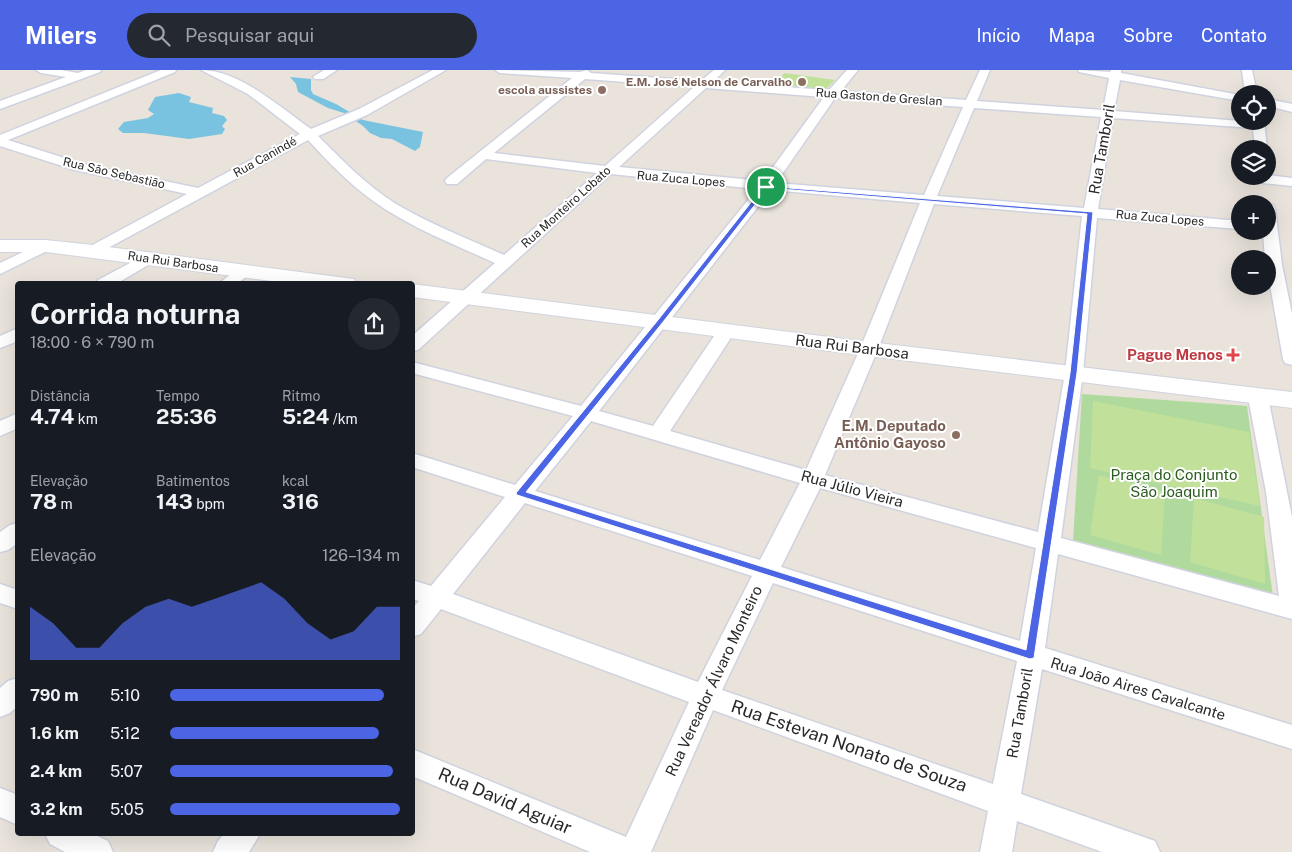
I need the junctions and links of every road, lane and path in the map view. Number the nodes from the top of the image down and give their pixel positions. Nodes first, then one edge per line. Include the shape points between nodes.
1 (41, 70) edge
2 (96, 70) edge
3 (171, 70) edge
4 (206, 70) edge
5 (332, 70) edge
6 (441, 70) edge
7 (500, 70) edge
8 (720, 70) edge
9 (854, 70) edge
10 (985, 70) edge
11 (1083, 70) edge
12 (1247, 70) edge
13 (586, 73) edge
14 (1116, 73) edge
15 (79, 76) junction
16 (319, 77) dead end
17 (704, 85) junction
18 (1250, 85) edge
19 (0, 94) edge
20 (832, 94) junction
21 (1231, 96) edge
22 (21, 98) junction
23 (972, 104) junction
24 (1276, 105) edge
25 (0, 106) edge
26 (1292, 108) edge
27 (1109, 113) junction
28 (1231, 121) edge
29 (309, 134) junction
30 (0, 140) edge
31 (482, 155) junction
32 (605, 171) junction
33 (1276, 180) edge
34 (452, 181) dead end
35 (1292, 182) edge
36 (766, 187) junction
37 (201, 193) junction
38 (928, 201) junction
39 (1090, 212) junction
40 (1231, 224) edge
41 (0, 232) edge
42 (0, 246) edge
43 (46, 246) junction
44 (93, 251) junction
45 (149, 258) junction
46 (506, 262) junction
47 (1276, 265) edge
48 (1292, 267) edge
49 (0, 269) edge
50 (244, 272) junction
51 (1276, 275) edge
52 (109, 281) edge
53 (230, 281) edge
54 (320, 281) edge
55 (415, 290) edge
56 (468, 296) junction
57 (661, 321) junction
58 (726, 330) junction
59 (15, 335) edge
60 (0, 343) edge
61 (415, 343) edge
62 (869, 349) junction
63 (1292, 359) edge
64 (415, 368) edge
65 (1074, 373) junction
66 (1258, 397) junction
67 (1292, 400) edge
68 (585, 413) junction
69 (15, 421) edge
70 (0, 430) edge
71 (657, 435) junction
72 (415, 461) edge
73 (813, 479) junction
74 (520, 493) junction
75 (1284, 493) edge
76 (15, 533) edge
77 (1047, 542) junction
78 (0, 544) edge
79 (766, 571) junction
80 (0, 593) edge
81 (425, 593) edge
82 (1292, 598) edge
83 (15, 599) edge
84 (1292, 609) edge
85 (415, 620) edge
86 (1030, 655) junction
87 (15, 692) edge
88 (704, 696) junction
89 (0, 705) edge
90 (1292, 737) edge
91 (415, 763) edge
92 (1004, 801) junction
93 (0, 802) edge
94 (15, 810) edge
95 (65, 836) edge
96 (242, 836) edge
97 (97, 852) edge
98 (229, 852) edge
99 (626, 852) edge
100 (635, 852) edge
101 (996, 852) edge
102 (1144, 852) edge

1 - 15 street
2 - 15 street
3 - 30 street
4 - 29 street via 252,92
5 - 16 street
6 - 29 street, Rua Canindé via 363,112
7 - 13 street, Rua Gaston de Greslan
8 - 17 street, Rua Monteiro Lobato
9 - 20 street
10 - 23 street, Rua Vereador Álvaro Monteiro
11 - 14 street
12 - 18 street
13 - 17 street, Rua Gaston de Greslan
13 - 31 street
14 - 21 street
14 - 27 street, Rua Tamboril
15 - 22 street
17 - 20 street, Rua Gaston de Greslan
17 - 32 street, Rua Monteiro Lobato
19 - 22 street
20 - 23 street, Rua Gaston de Greslan
20 - 36 street
22 - 25 street
23 - 27 street, Rua Gaston de Greslan
23 - 38 street, Rua Vereador Álvaro Monteiro
24 - 26 street
27 - 28 street, Rua Gaston de Greslan
27 - 39 street, Rua Tamboril
29 - 37 street, Rua Canindé
29 - 46 street via 349,174 390,206
30 - 37 street, Rua São Sebastião via 80,167
31 - 32 street, Rua Zuca Lopes
31 - 34 street
32 - 36 street, Rua Zuca Lopes
32 - 46 street, Rua Monteiro Lobato
33 - 35 street
36 - 38 street, Rua Zuca Lopes
36 - 57 street
37 - 44 street, Rua Canindé
38 - 39 street, Rua Zuca Lopes
38 - 62 street, Rua Vereador Álvaro Monteiro
39 - 40 street, Rua Zuca Lopes
39 - 65 street, Rua Tamboril
41 - 43 street
42 - 43 street, Rua Rui Barbosa
43 - 44 street, Rua Rui Barbosa
43 - 49 street
44 - 45 street, Rua Rui Barbosa
45 - 50 street, Rua Rui Barbosa
45 - 52 street
46 - 56 street, Rua Monteiro Lobato
47 - 48 street
50 - 53 street
50 - 54 street, Rua Rui Barbosa
51 - 63 street
55 - 56 street, Rua Rui Barbosa
56 - 57 street, Rua Rui Barbosa
56 - 61 street, Rua Monteiro Lobato
57 - 58 street, Rua Rui Barbosa
57 - 68 street
58 - 62 street, Rua Rui Barbosa
58 - 71 street
59 - 60 street
62 - 65 street, Rua Rui Barbosa
62 - 73 street, Rua Vereador Álvaro Monteiro
64 - 68 street, Rua Júlio Vieira
65 - 66 street, Rua Rui Barbosa
65 - 77 street, Rua Tamboril
66 - 67 street, Rua Rui Barbosa
66 - 75 street
68 - 71 street, Rua Júlio Vieira
68 - 74 street
69 - 70 street
71 - 73 street, Rua Júlio Vieira
72 - 74 street, Rua João Aires Cavalcante
73 - 77 street, Rua Júlio Vieira
73 - 79 street, Rua Vereador Álvaro Monteiro
74 - 79 street, Rua João Aires Cavalcante
74 - 81 street
75 - 82 street
76 - 78 street
77 - 84 street, Rua Júlio Vieira
77 - 86 street, Rua Tamboril
79 - 86 street, Rua João Aires Cavalcante
79 - 88 street, Rua Vereador Álvaro Monteiro
80 - 83 street
81 - 85 street
81 - 88 street, Rua Estevan Nonato de Souza
86 - 90 street, Rua João Aires Cavalcante
86 - 92 street, Rua Tamboril
87 - 89 street
88 - 92 street, Rua Estevan Nonato de Souza
88 - 100 street, Rua Vereador Álvaro Monteiro
91 - 99 street, Rua David Aguiar
92 - 101 street, Rua Tamboril
92 - 102 street, Rua Estevan Nonato de Souza
93 - 94 street
95 - 97 street
96 - 98 street

